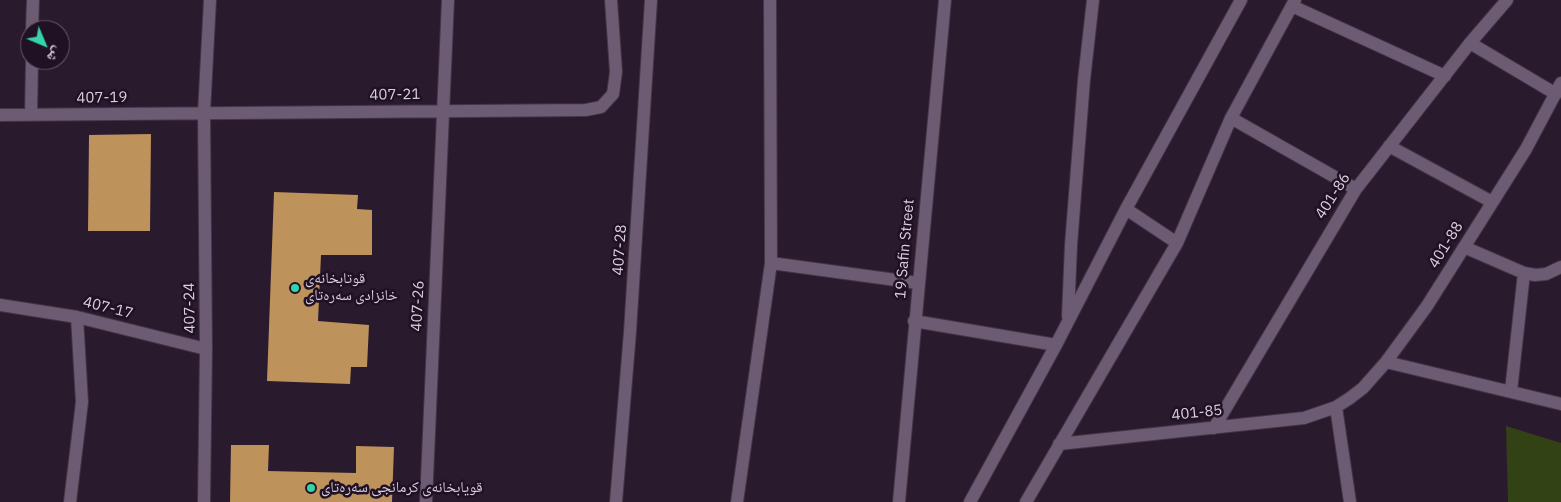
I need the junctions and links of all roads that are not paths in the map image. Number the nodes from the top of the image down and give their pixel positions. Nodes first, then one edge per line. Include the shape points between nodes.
1 (33, 0) edge
2 (210, 0) edge
3 (448, 0) edge
4 (611, 0) edge
5 (652, 0) edge
6 (770, 0) edge
7 (945, 0) edge
8 (1093, 0) edge
9 (1241, 0) edge
10 (1507, 0) edge
11 (1293, 3) edge
12 (32, 20) edge
13 (1470, 43) junction
14 (32, 70) edge
15 (1445, 76) junction
16 (1559, 89) edge
17 (444, 111) junction
18 (204, 113) junction
19 (0, 115) edge
20 (31, 115) junction
21 (1232, 118) junction
22 (1389, 146) junction
23 (1356, 189) junction
24 (1492, 202) junction
25 (1126, 209) junction
26 (1176, 243) junction
27 (1464, 247) junction
28 (771, 263) junction
29 (1561, 267) edge
30 (1524, 273) junction
31 (918, 284) junction
32 (0, 305) edge
33 (77, 318) junction
34 (914, 321) junction
35 (1068, 321) junction
36 (1056, 345) junction
37 (206, 350) junction
38 (1386, 362) junction
39 (1511, 391) junction
40 (1561, 404) edge
41 (1336, 407) junction
42 (1214, 428) junction
43 (1060, 444) junction
44 (70, 502) edge
45 (204, 502) edge
46 (426, 502) edge
47 (616, 502) edge
48 (737, 502) edge
49 (898, 502) edge
50 (970, 502) edge
51 (1026, 502) edge
52 (1350, 502) edge

1 - 12 street
2 - 18 street, 407-24
3 - 17 street, 407-26
4 - 17 street, 407-21 via 616,72 613,94 601,107 586,110
5 - 47 street, 407-28
6 - 28 street
7 - 31 street, 19 Safin Street
8 - 35 street via 1071,245
9 - 25 street
10 - 13 street, 401-86
11 - 15 street
11 - 21 street
13 - 15 street, 401-86
13 - 16 street
14 - 20 street
15 - 22 street, 401-86
16 - 24 street, 401-88
17 - 18 street, 407-21
17 - 46 street, 407-26
18 - 20 street, 407-19
18 - 37 street, 407-24
19 - 20 street, 407-19
21 - 23 street
21 - 26 street
22 - 23 street, 401-86
22 - 24 street
23 - 42 street, 401-86
24 - 27 street, 401-88
25 - 26 street
25 - 35 street
26 - 43 street
27 - 30 street
27 - 38 street, 401-88
28 - 31 street
28 - 48 street
29 - 30 street via 1535,276
30 - 39 street
31 - 34 street, 19 Safin Street
32 - 33 street, 407-17
33 - 37 street, 407-17
33 - 44 street via 82,402
34 - 36 street
34 - 49 street, 19 Safin Street
35 - 36 street
36 - 50 street
37 - 45 street, 407-24
38 - 39 street
38 - 41 street, 401-88 via 1363,388
39 - 40 street
41 - 42 street, 401-85 via 1304,418
41 - 52 street
42 - 43 street, 401-85
43 - 51 street

